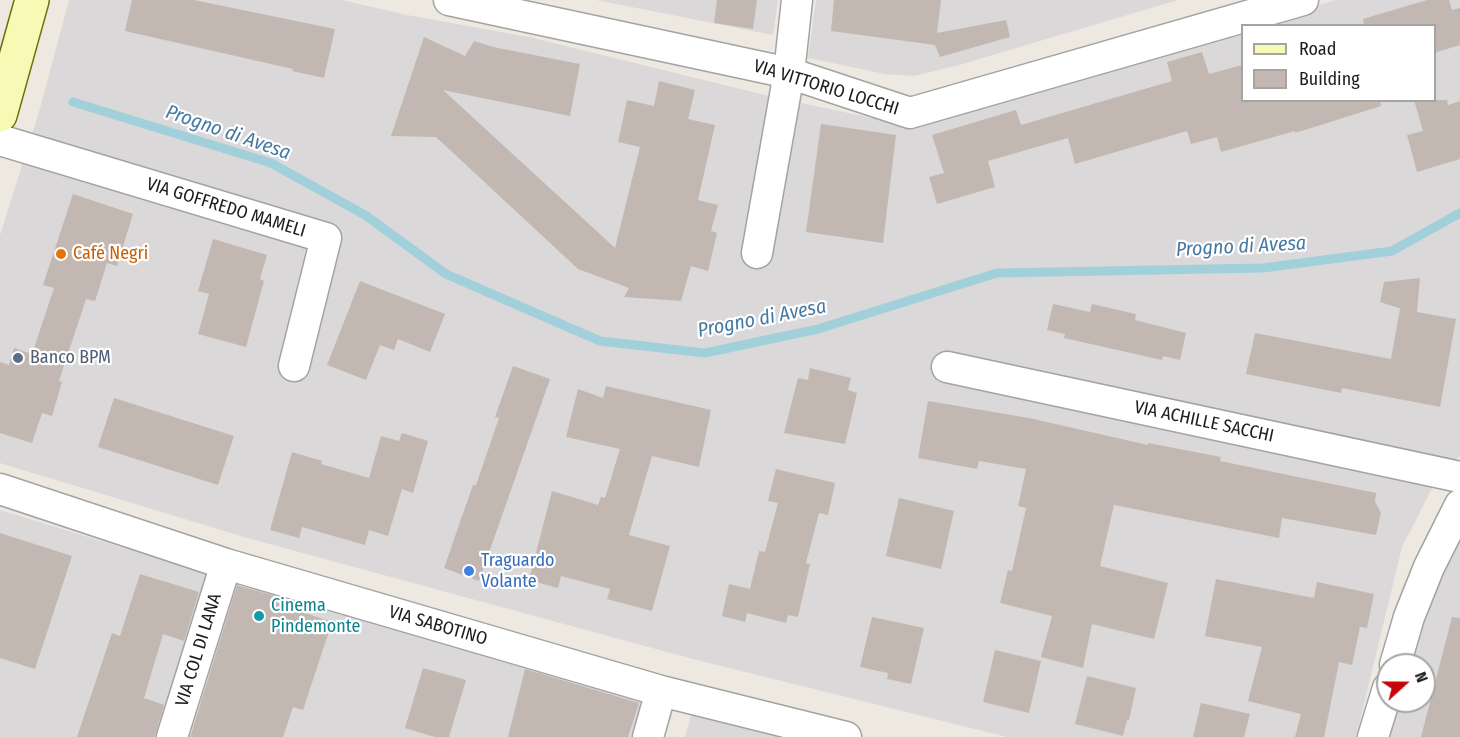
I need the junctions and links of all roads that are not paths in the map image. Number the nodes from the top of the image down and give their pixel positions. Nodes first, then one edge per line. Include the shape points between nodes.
1 (32, 0) edge
2 (449, 0) edge
3 (797, 0) edge
4 (1302, 0) edge
5 (789, 73) junction
6 (0, 115) edge
7 (0, 140) edge
8 (757, 253) dead end
9 (294, 366) dead end
10 (947, 367) dead end
11 (1460, 477) edge
12 (0, 489) edge
13 (1460, 504) edge
14 (226, 564) junction
15 (1398, 653) edge
16 (661, 691) junction
17 (1380, 713) edge
18 (172, 737) edge
19 (648, 737) edge
20 (846, 737) edge
21 (1373, 737) edge

1 - 6 main road
2 - 5 street, VIA VITTORIO LOCCHI
3 - 5 street
4 - 5 street, VIA VITTORIO LOCCHI via 910,113
5 - 8 street
7 - 9 street, VIA GOFFREDO MAMELI via 326,238
10 - 11 street, VIA ACHILLE SACCHI
12 - 14 street, VIA SABOTINO
13 - 15 street via 1417,597
14 - 16 street, VIA SABOTINO
14 - 18 street, VIA COL DI LANA
16 - 19 street
16 - 20 street, VIA SABOTINO
17 - 21 street

